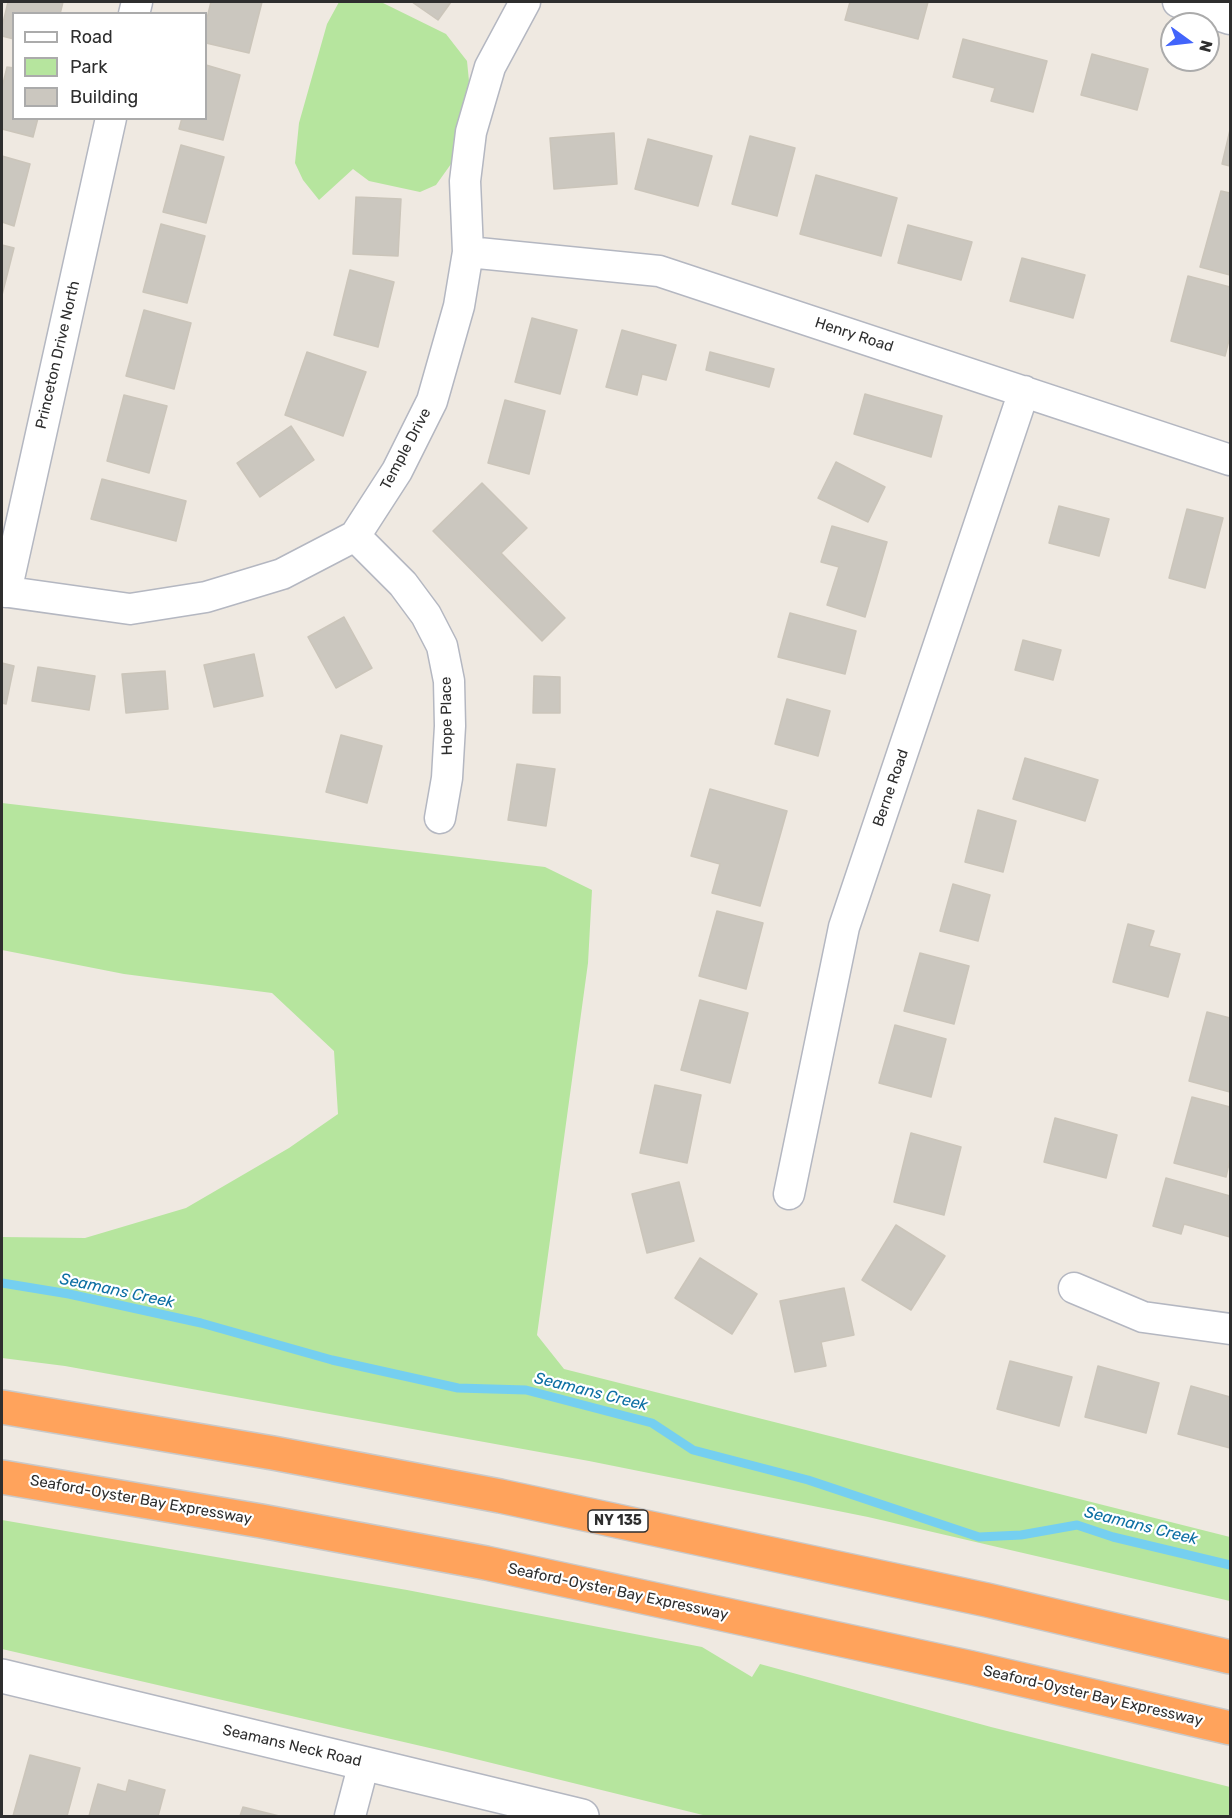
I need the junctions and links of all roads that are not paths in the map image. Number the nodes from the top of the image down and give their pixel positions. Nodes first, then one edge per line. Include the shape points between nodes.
1 (525, 2) edge
2 (1178, 2) edge
3 (1230, 19) edge
4 (111, 120) edge
5 (468, 252) junction
6 (1024, 391) junction
7 (1230, 460) edge
8 (355, 536) junction
9 (4, 591) edge
10 (440, 818) dead end
11 (789, 1194) dead end
12 (1074, 1288) dead end
13 (1230, 1329) edge
14 (2, 1407) edge
15 (2, 1476) edge
16 (1230, 1657) edge
17 (2, 1676) edge
18 (1224, 1727) edge
19 (364, 1763) junction
20 (350, 1816) edge
21 (582, 1816) edge

1 - 5 street, Temple Drive via 490,67 471,132 465,181
2 - 3 street
4 - 9 street, Princeton Drive North
5 - 6 street, Henry Road via 659,271
5 - 8 street, Temple Drive via 459,306 432,400 397,471
6 - 7 street, Henry Road
6 - 11 street, Berne Road via 844,927
8 - 9 street, Temple Drive via 282,574 206,597 130,609
8 - 10 street, Hope Place via 403,584 442,646 449,681 450,726
12 - 13 street via 1143,1317
14 - 16 highway, NY 135 via 261,1450 500,1496
15 - 18 highway, Seaford-Oyster Bay Expressway via 486,1563
17 - 19 street, Seamans Neck Road
19 - 20 street
19 - 21 street, Seamans Neck Road

